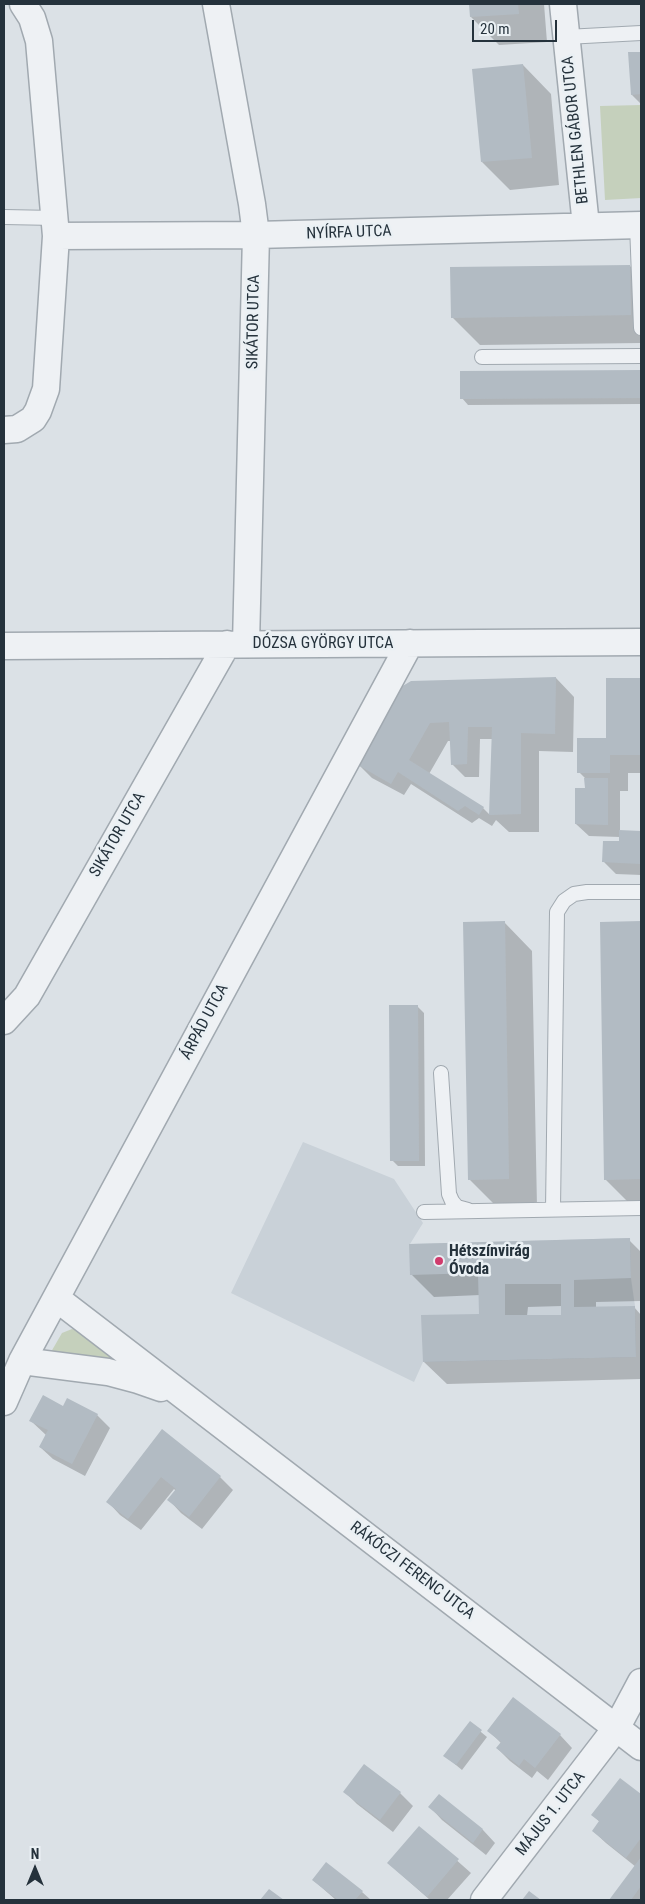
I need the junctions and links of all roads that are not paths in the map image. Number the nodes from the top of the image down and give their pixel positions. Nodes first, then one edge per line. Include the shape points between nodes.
1 (23, 4) edge
2 (216, 4) edge
3 (563, 4) edge
4 (641, 33) edge
5 (566, 37) junction
6 (4, 216) edge
7 (639, 225) edge
8 (586, 226) junction
9 (56, 227) junction
10 (256, 236) junction
11 (641, 328) edge
12 (482, 356) dead end
13 (641, 356) edge
14 (4, 430) edge
15 (641, 642) edge
16 (410, 643) junction
17 (236, 644) junction
18 (4, 646) edge
19 (641, 892) edge
20 (4, 1021) edge
21 (441, 1073) dead end
22 (641, 1208) edge
23 (554, 1209) junction
24 (471, 1211) junction
25 (424, 1212) dead end
26 (56, 1298) junction
27 (14, 1370) edge
28 (183, 1397) junction
29 (4, 1402) edge
30 (641, 1682) edge
31 (617, 1727) junction
32 (641, 1746) edge
33 (484, 1900) edge

1 - 9 street via 32,18 39,41
2 - 10 street, SIKÁTOR UTCA
3 - 5 street, BETHLEN GÁBOR UTCA
4 - 5 lane
5 - 8 street, BETHLEN GÁBOR UTCA
6 - 9 lane
7 - 8 street, NYÍRFA UTCA
7 - 11 lane
8 - 10 street, NYÍRFA UTCA
9 - 10 street, NYÍRFA UTCA
9 - 14 street via 46,389 33,418 17,429
10 - 17 street, SIKÁTOR UTCA
12 - 13 lane
15 - 16 street, DÓZSA GYÖRGY UTCA
16 - 17 street, DÓZSA GYÖRGY UTCA
16 - 26 street, ÁRPÁD UTCA
17 - 18 street, DÓZSA GYÖRGY UTCA
17 - 20 street, SIKÁTOR UTCA via 27,996
19 - 23 lane via 574,894 557,912
21 - 24 lane via 449,1194 458,1206
22 - 23 lane
23 - 24 lane
24 - 25 lane
26 - 27 street, ÁRPÁD UTCA
26 - 28 street, RÁKÓCZI FERENC UTCA
27 - 28 street, RÁKÓCZI FERENC UTCA via 108,1372
27 - 29 street, ÁRPÁD UTCA
28 - 31 street, RÁKÓCZI FERENC UTCA
30 - 31 street, MÁJUS 1. UTCA
31 - 32 street, RÁKÓCZI FERENC UTCA
31 - 33 street, MÁJUS 1. UTCA

